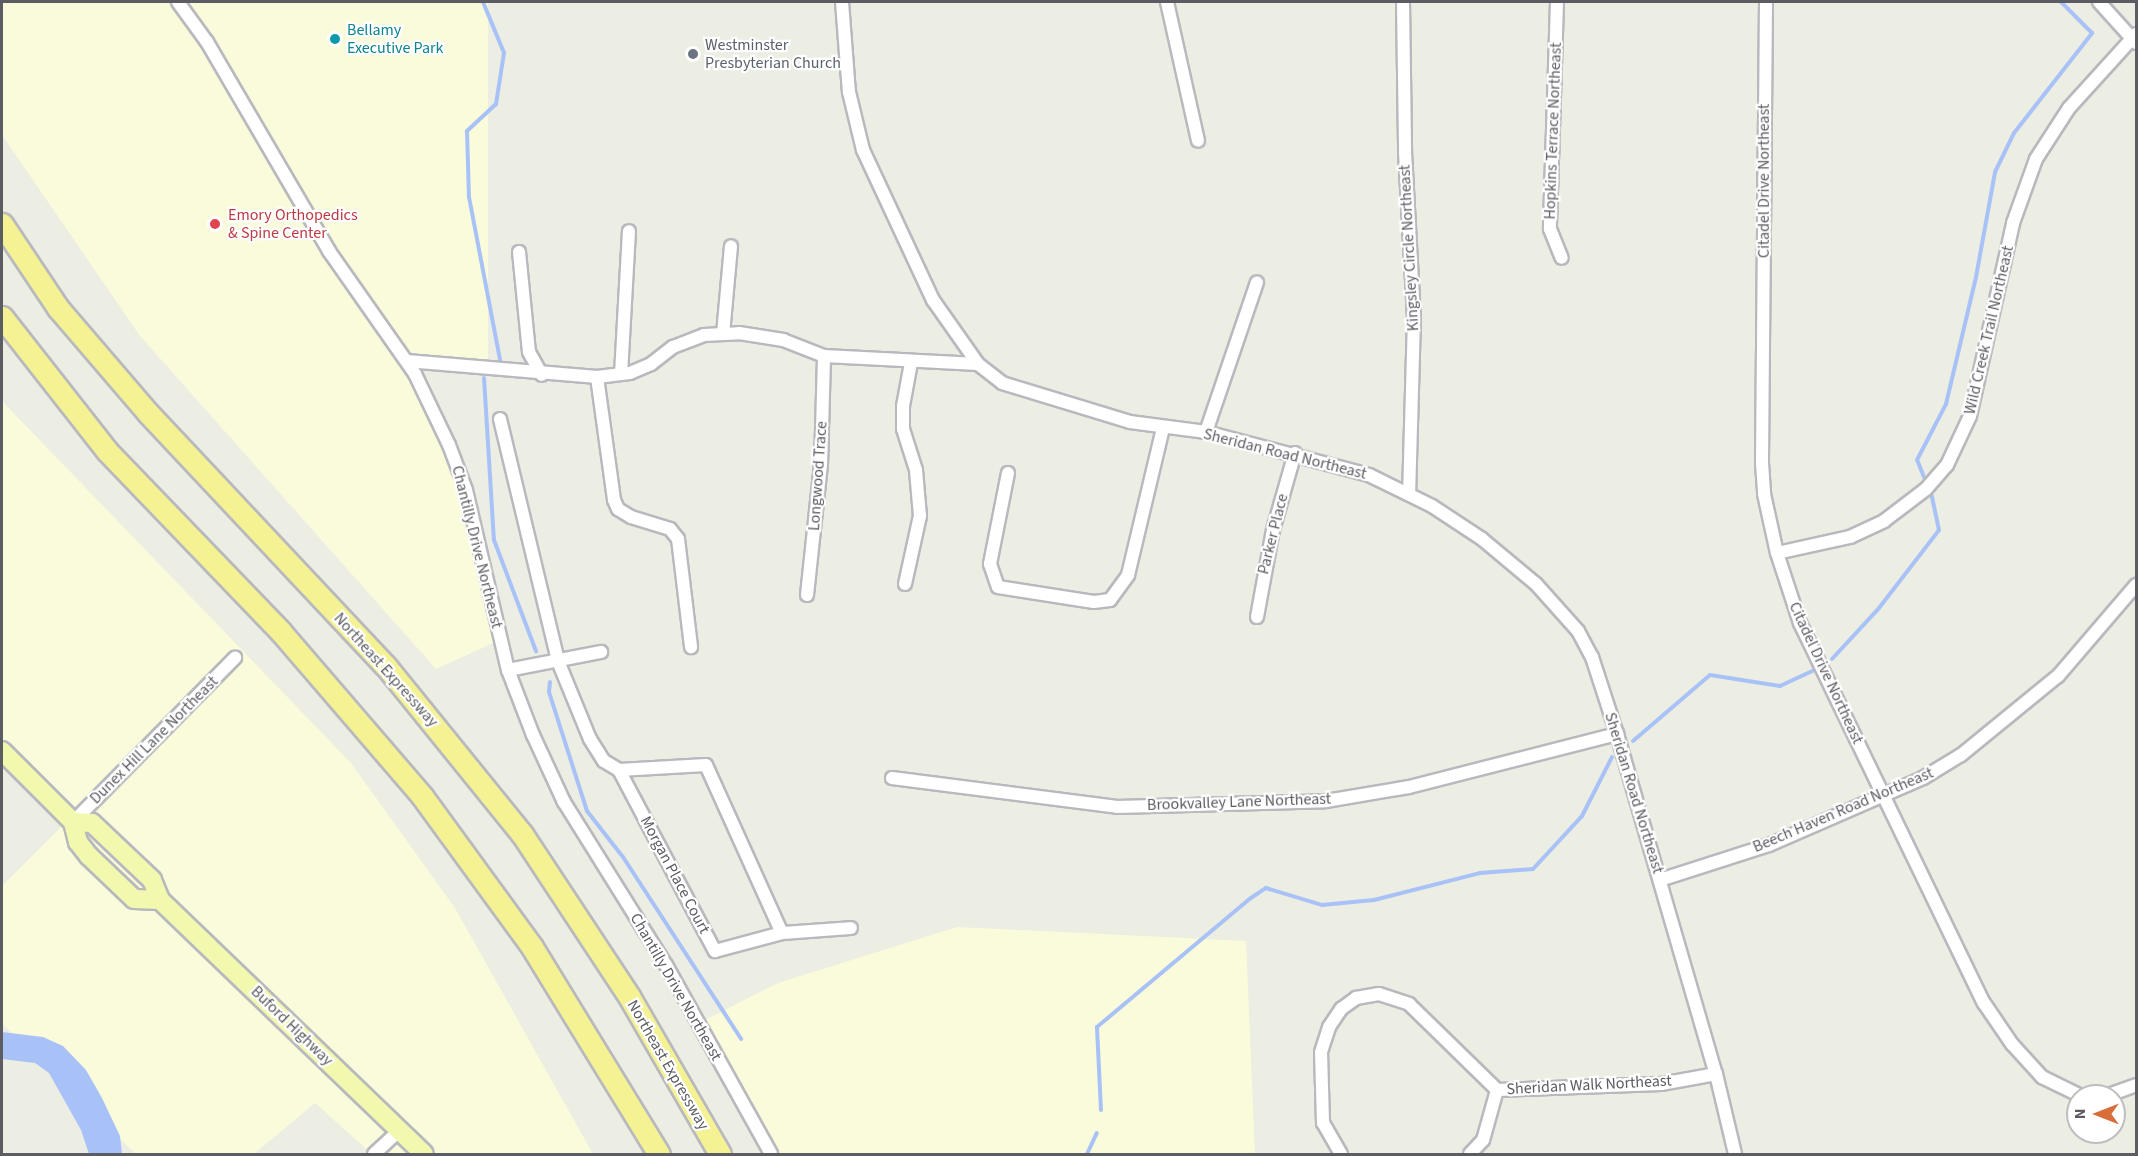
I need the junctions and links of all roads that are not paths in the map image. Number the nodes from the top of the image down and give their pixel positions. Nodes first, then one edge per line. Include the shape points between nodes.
1 (177, 2) edge
2 (842, 2) edge
3 (1167, 2) edge
4 (1402, 2) edge
5 (1557, 2) edge
6 (1766, 2) edge
7 (2099, 2) edge
8 (2135, 39) edge
9 (1198, 141) dead end
10 (2, 224) edge
11 (629, 231) dead end
12 (731, 246) dead end
13 (519, 252) dead end
14 (1562, 258) dead end
15 (1257, 282) dead end
16 (2, 317) edge
17 (723, 334) junction
18 (824, 356) junction
19 (407, 361) junction
20 (911, 363) junction
21 (978, 363) junction
22 (621, 374) junction
23 (542, 375) junction
24 (597, 377) junction
25 (500, 419) dead end
26 (1163, 428) junction
27 (1206, 432) junction
28 (1295, 453) junction
29 (1008, 473) dead end
30 (1409, 494) junction
31 (1777, 553) junction
32 (905, 584) dead end
33 (2136, 585) edge
34 (807, 595) dead end
35 (1257, 616) dead end
36 (691, 647) dead end
37 (602, 652) dead end
38 (235, 658) dead end
39 (558, 661) junction
40 (508, 670) junction
41 (1617, 734) junction
42 (2, 751) edge
43 (619, 770) junction
44 (892, 778) dead end
45 (1883, 795) junction
46 (73, 822) junction
47 (1660, 880) junction
48 (160, 900) junction
49 (851, 928) dead end
50 (782, 933) junction
51 (1716, 1074) junction
52 (2066, 1089) edge
53 (1497, 1090) junction
54 (399, 1131) junction
55 (374, 1155) edge
56 (424, 1155) edge
57 (659, 1155) edge
58 (720, 1155) edge
59 (771, 1155) edge
60 (1341, 1155) edge
61 (1470, 1155) edge
62 (1735, 1155) edge

1 - 19 street, Chantilly Drive Northeast via 207,42 329,251
2 - 21 street, Sheridan Road Northeast via 849,92 863,150 933,300
3 - 9 street
4 - 30 street, Kingsley Circle Northeast via 1414,318
5 - 14 street, Hopkins Terrace Northeast via 1550,229
6 - 31 street, Citadel Drive Northeast via 1762,463 1764,494
7 - 8 street
8 - 31 street, Wild Creek Trail Northeast via 2069,108 2036,159 2013,223 1970,416 1947,465 1926,489 1884,521 1850,537
10 - 58 highway, Northeast Expressway via 58,308 133,396 385,665 522,834 630,998
11 - 22 street
12 - 17 street
13 - 23 street via 530,352
15 - 27 street
16 - 57 highway via 107,451 281,632 422,796 532,947
17 - 18 street via 783,340
17 - 22 street via 704,335 673,347 651,364
18 - 20 street
18 - 34 street, Longwood Trace via 821,465
19 - 23 street
19 - 40 street, Chantilly Drive Northeast via 450,445 466,490
20 - 21 street
20 - 32 street via 903,429 916,470 920,516
21 - 26 street, Sheridan Road Northeast via 1002,383 1130,422
22 - 24 street
23 - 24 street
24 - 36 street via 614,500 618,509 631,517 670,529 678,539
25 - 39 street, Morgan Place Court
26 - 27 street, Sheridan Road Northeast
26 - 29 street via 1128,575 1110,600 1094,602 998,587 990,564
27 - 28 street, Sheridan Road Northeast
28 - 30 street, Sheridan Road Northeast via 1370,475
28 - 35 street, Parker Place via 1273,530
30 - 41 street, Sheridan Road Northeast via 1482,539 1536,584 1578,631 1592,657
31 - 45 street, Citadel Drive Northeast via 1800,623
33 - 45 street, Beech Haven Road Northeast via 2058,676 2012,715 1961,755 1923,778
37 - 39 street
38 - 46 street, Dunex Hill Lane Northeast
39 - 40 street
39 - 43 street, Morgan Place Court via 590,739 603,761
40 - 59 street, Chantilly Drive Northeast via 532,735 564,802 666,965
41 - 44 street, Brookvalley Lane Northeast via 1409,787 1326,801 1117,807
41 - 47 street, Sheridan Road Northeast
42 - 46 main road, Buford Highway
43 - 50 street via 706,765
43 - 50 street, Morgan Place Court via 715,951
45 - 47 street, Beech Haven Road Northeast via 1769,845
45 - 52 street, Citadel Drive Northeast via 1997,1024 2042,1077
46 - 48 main road, Buford Highway via 92,823 152,880
46 - 48 main road, Buford Highway via 84,849 134,899
47 - 51 street, Sheridan Road Northeast
48 - 54 main road, Buford Highway
49 - 50 street, Morgan Place Court
51 - 53 street, Sheridan Walk Northeast via 1661,1084
51 - 62 street, Sheridan Road Northeast
53 - 60 street, Sheridan Walk Northeast via 1409,1004 1379,994 1356,998 1341,1009 1329,1027 1321,1052 1323,1122
53 - 61 street, Sheridan Walk Northeast via 1483,1140
54 - 55 street
54 - 56 main road, Buford Highway

